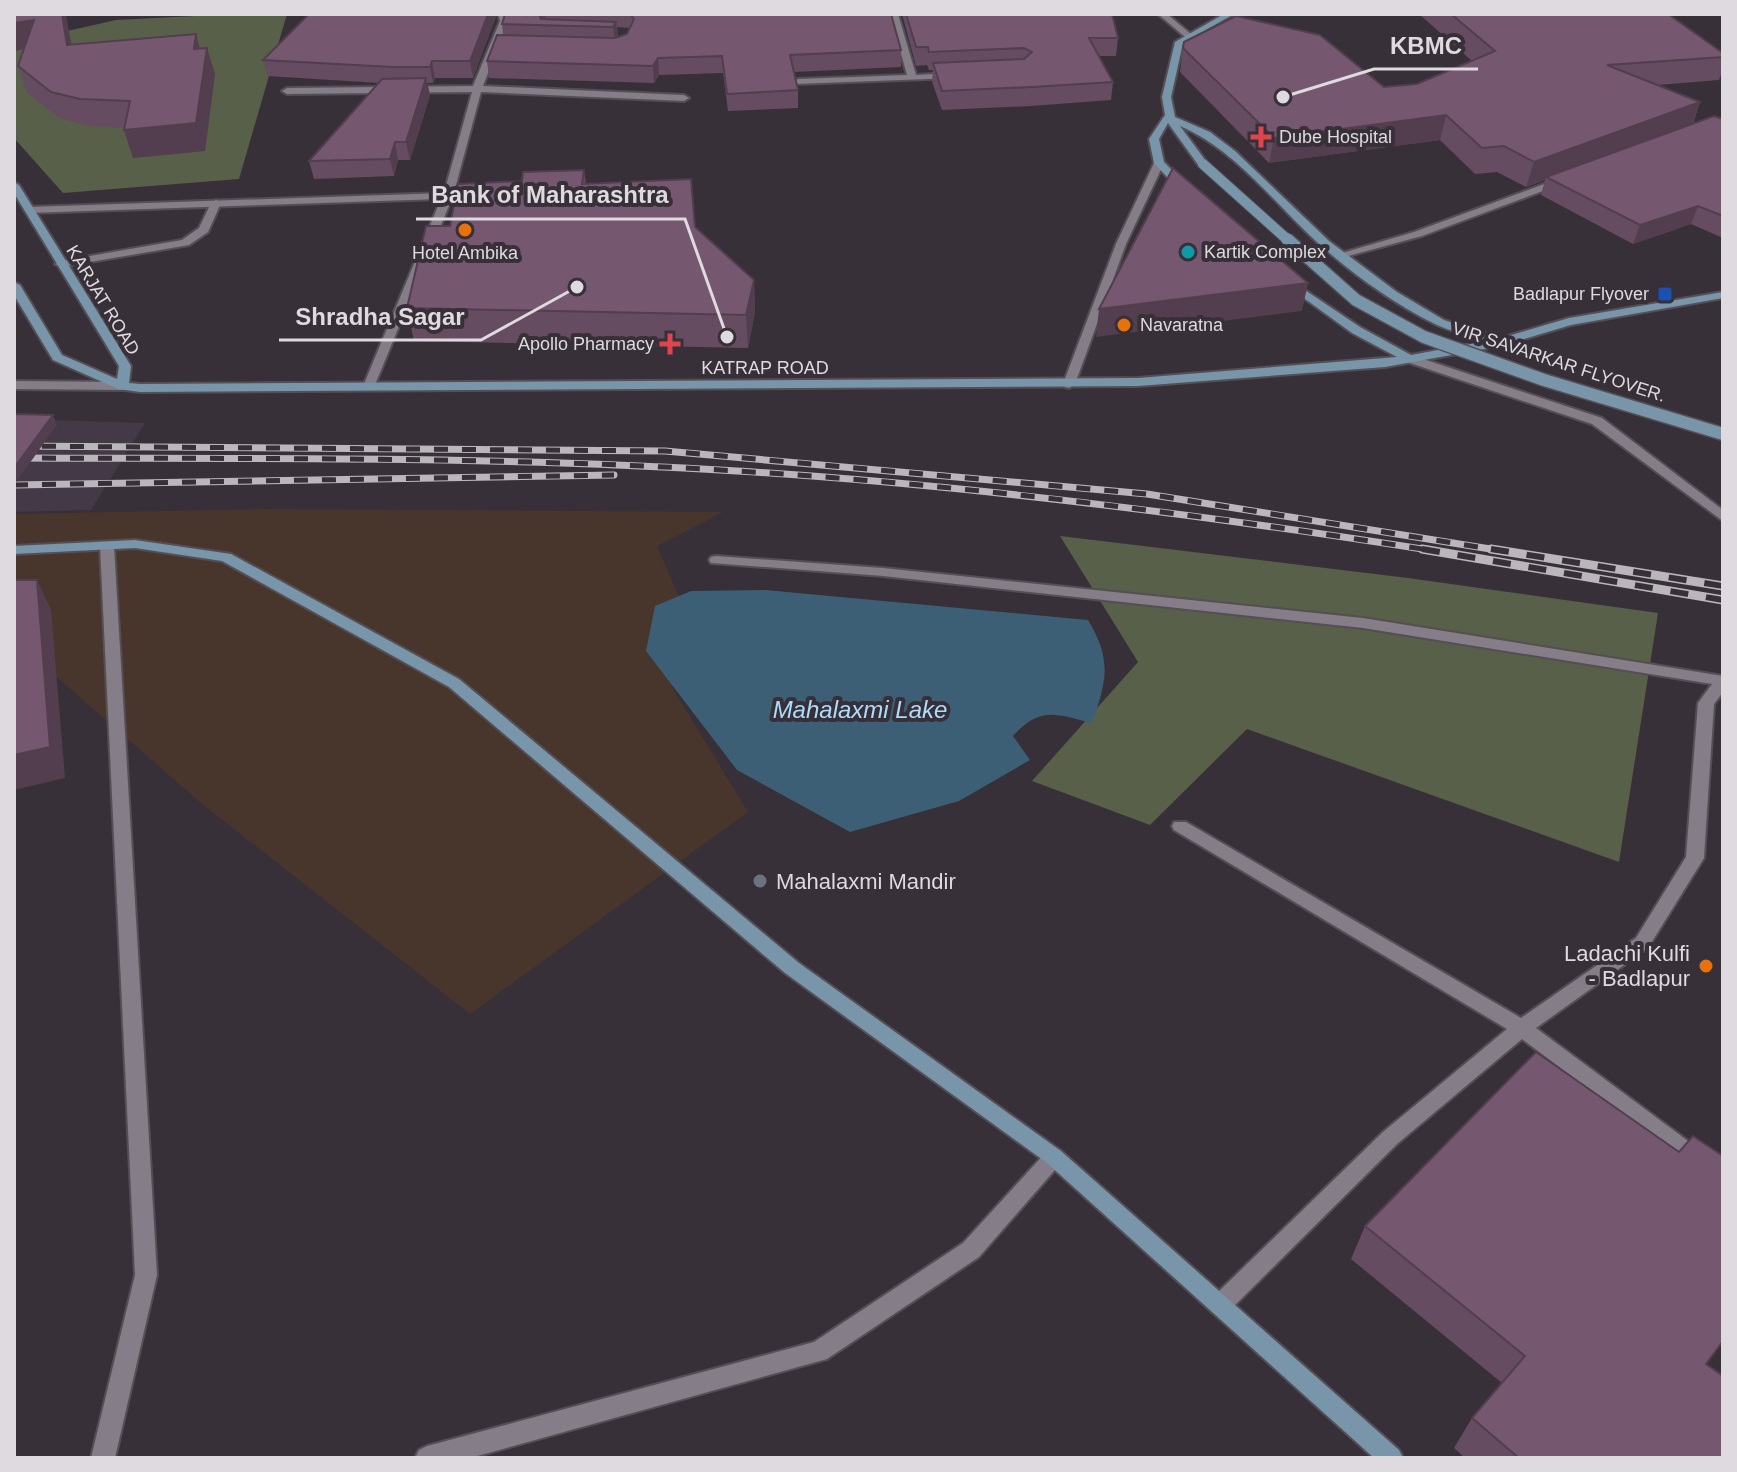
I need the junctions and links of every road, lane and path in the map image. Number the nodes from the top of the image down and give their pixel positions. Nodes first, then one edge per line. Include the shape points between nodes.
1 (502, 14) edge
2 (894, 14) edge
3 (1162, 14) edge
4 (1230, 14) edge
5 (1188, 35) junction
6 (971, 75) edge
7 (912, 78) junction
8 (798, 82) edge
9 (477, 89) junction
10 (287, 91) dead end
11 (684, 98) dead end
12 (1167, 117) junction
13 (1159, 163) junction
14 (1573, 176) edge
15 (14, 185) edge
16 (448, 196) junction
17 (1191, 196) edge
18 (216, 203) junction
19 (29, 210) junction
20 (1341, 255) junction
21 (61, 264) junction
22 (1279, 275) edge
23 (14, 285) edge
24 (1723, 295) edge
25 (1501, 342) junction
26 (1408, 358) junction
27 (370, 384) junction
28 (1069, 384) junction
29 (14, 385) edge
30 (122, 386) junction
31 (1723, 434) edge
32 (1723, 517) edge
33 (107, 546) junction
34 (14, 550) edge
35 (716, 560) dead end
36 (1723, 681) edge
37 (1180, 826) dead end
38 (1522, 1028) junction
39 (1054, 1157) junction
40 (1723, 1179) edge
41 (1220, 1305) junction
42 (103, 1458) edge
43 (427, 1458) edge
44 (1391, 1458) edge

1 - 9 street via 500,45
2 - 7 street
3 - 5 street
4 - 5 main road
5 - 12 main road via 1179,42 1164,97
6 - 7 street
7 - 8 street
9 - 10 street
9 - 11 street
9 - 16 street
12 - 13 main road via 1154,139
12 - 20 main road via 1207,134 1231,153
12 - 31 main road, VIR SAVARKAR FLYOVER., bridge via 1203,164 1356,300 1424,337
13 - 17 main road
13 - 28 street via 1121,244
14 - 20 street via 1418,234
15 - 19 main road, KARJAT ROAD
16 - 18 street
16 - 27 street
18 - 19 street
18 - 21 street via 204,230 185,243
19 - 21 main road, KARJAT ROAD
20 - 25 main road via 1440,322
21 - 30 main road, KARJAT ROAD via 125,366
22 - 26 main road via 1356,330
23 - 30 main road, KARJAT ROAD via 57,357
24 - 25 main road, KATRAP ROAD via 1569,322
25 - 26 main road, KATRAP ROAD
26 - 28 main road, KATRAP ROAD
26 - 32 street via 1597,421
27 - 28 main road, KATRAP ROAD
27 - 30 main road, KATRAP ROAD
29 - 30 street
33 - 34 main road
33 - 39 main road via 135,544 226,557 454,683 792,968
33 - 42 street via 146,1275
35 - 36 street via 883,572 1363,623
36 - 38 street via 1706,703 1695,858 1642,943
37 - 38 street
38 - 40 street
38 - 41 street via 1390,1138
39 - 41 main road
39 - 43 street via 971,1250 819,1351
41 - 44 main road

